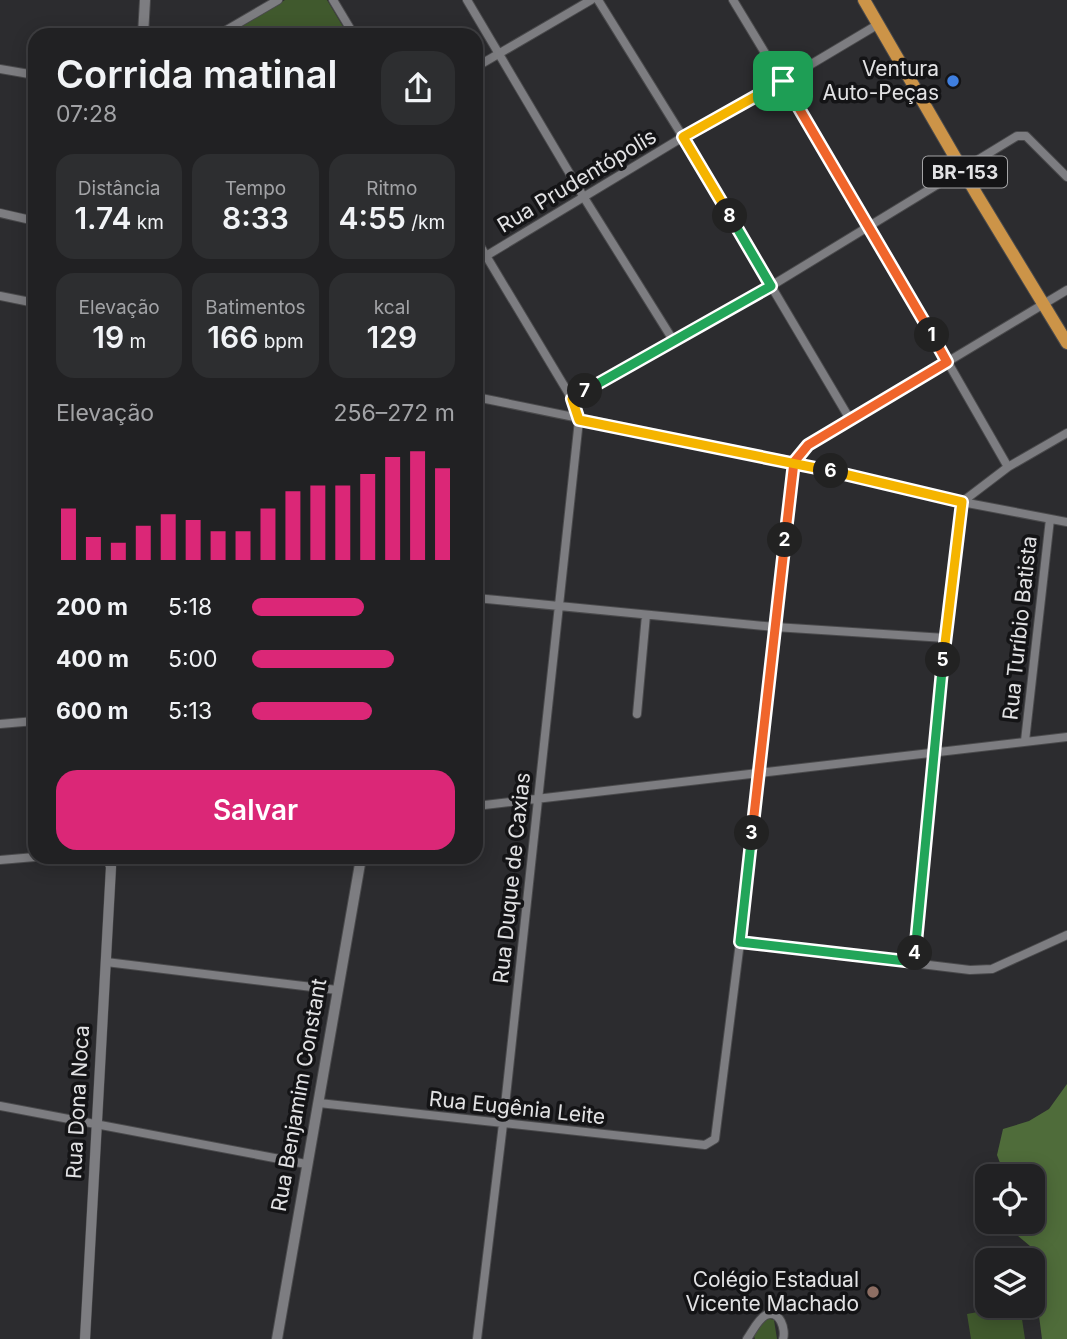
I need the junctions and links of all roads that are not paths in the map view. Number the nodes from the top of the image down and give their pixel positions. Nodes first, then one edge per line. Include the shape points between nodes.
1 (278, 0) edge
2 (333, 0) edge
3 (467, 0) edge
4 (591, 0) edge
5 (598, 0) edge
6 (733, 0) edge
7 (864, 0) edge
8 (145, 4) edge
9 (877, 24) junction
10 (143, 28) edge
11 (148, 28) edge
12 (230, 28) edge
13 (350, 28) edge
14 (498, 52) junction
15 (483, 62) edge
16 (0, 69) edge
17 (28, 74) edge
18 (783, 81) junction
19 (683, 137) junction
20 (962, 168) junction
21 (1067, 177) edge
22 (583, 196) junction
23 (0, 213) edge
24 (28, 219) edge
25 (869, 226) junction
26 (483, 250) edge
27 (487, 257) junction
28 (483, 259) edge
29 (771, 286) junction
30 (1067, 290) edge
31 (0, 296) edge
32 (28, 302) edge
33 (1044, 304) junction
34 (673, 340) junction
35 (1067, 343) edge
36 (947, 362) junction
37 (483, 399) edge
38 (572, 399) junction
39 (579, 420) junction
40 (851, 421) junction
41 (1067, 433) edge
42 (794, 462) junction
43 (1008, 467) junction
44 (962, 502) junction
45 (1050, 519) junction
46 (1067, 522) edge
47 (483, 598) edge
48 (560, 604) junction
49 (646, 615) junction
50 (775, 627) junction
51 (945, 638) junction
52 (637, 714) dead end
53 (28, 722) edge
54 (0, 724) edge
55 (1067, 737) edge
56 (1025, 741) junction
57 (935, 752) junction
58 (759, 772) junction
59 (538, 798) junction
60 (483, 805) edge
61 (28, 858) edge
62 (0, 860) edge
63 (111, 864) edge
64 (360, 864) edge
65 (1067, 935) edge
66 (740, 942) junction
67 (106, 962) junction
68 (914, 962) junction
69 (337, 990) junction
70 (319, 1103) junction
71 (0, 1106) edge
72 (503, 1125) junction
73 (95, 1126) junction
74 (306, 1164) junction
75 (85, 1339) edge
76 (277, 1339) edge
77 (477, 1339) edge
78 (747, 1339) edge
79 (783, 1339) edge

1 - 12 street
2 - 13 street
3 - 14 street
4 - 14 street
5 - 19 street
6 - 18 street
7 - 9 highway, BR-153
8 - 10 main road
8 - 11 main road
9 - 18 street, Rua Prudentópolis
9 - 20 highway, BR-153
14 - 15 street
14 - 22 street
16 - 17 street
18 - 19 street, Rua Prudentópolis
18 - 25 street
19 - 22 street, Rua Prudentópolis
19 - 29 street
20 - 21 street via 1017,136 1026,136
20 - 25 street
20 - 33 highway, BR-153
22 - 27 street, Rua Prudentópolis
22 - 34 street
23 - 24 street
25 - 29 street
25 - 36 street
26 - 27 street
27 - 28 street, Rua Prudentópolis
27 - 38 street
29 - 34 street
29 - 40 street
30 - 33 street
31 - 32 street
33 - 35 highway, BR-153
33 - 36 street
34 - 38 street
36 - 40 street
36 - 43 street
37 - 39 street
38 - 39 street
39 - 42 street
39 - 48 street, Rua Duque de Caxias
40 - 42 street via 808,445
41 - 43 street
42 - 44 street
42 - 50 street
43 - 44 street
44 - 45 street
44 - 51 street
45 - 46 street
45 - 56 street, Rua Turíbio Batista
47 - 48 street
48 - 49 street
48 - 59 street, Rua Duque de Caxias
49 - 50 street
49 - 52 street
50 - 51 street
50 - 58 street
51 - 57 street
53 - 54 street
55 - 56 street
56 - 57 street
57 - 58 street
57 - 68 street
58 - 59 street
58 - 66 street
59 - 60 street
59 - 72 street, Rua Duque de Caxias
61 - 62 street
63 - 67 street, Rua Dona Noca
64 - 69 main road, Rua Benjamim Constant
65 - 68 street via 992,969
66 - 68 street
66 - 72 street, Rua Eugênia Leite via 711,1143
67 - 69 street
67 - 73 street, Rua Dona Noca
69 - 70 main road, Rua Benjamim Constant
70 - 72 street, Rua Eugênia Leite
70 - 74 main road, Rua Benjamim Constant
71 - 73 street
72 - 77 street, Rua Duque de Caxias
73 - 74 street
73 - 75 street, Rua Dona Noca
74 - 76 main road, Rua Benjamim Constant
78 - 79 street via 771,1314 783,1324

